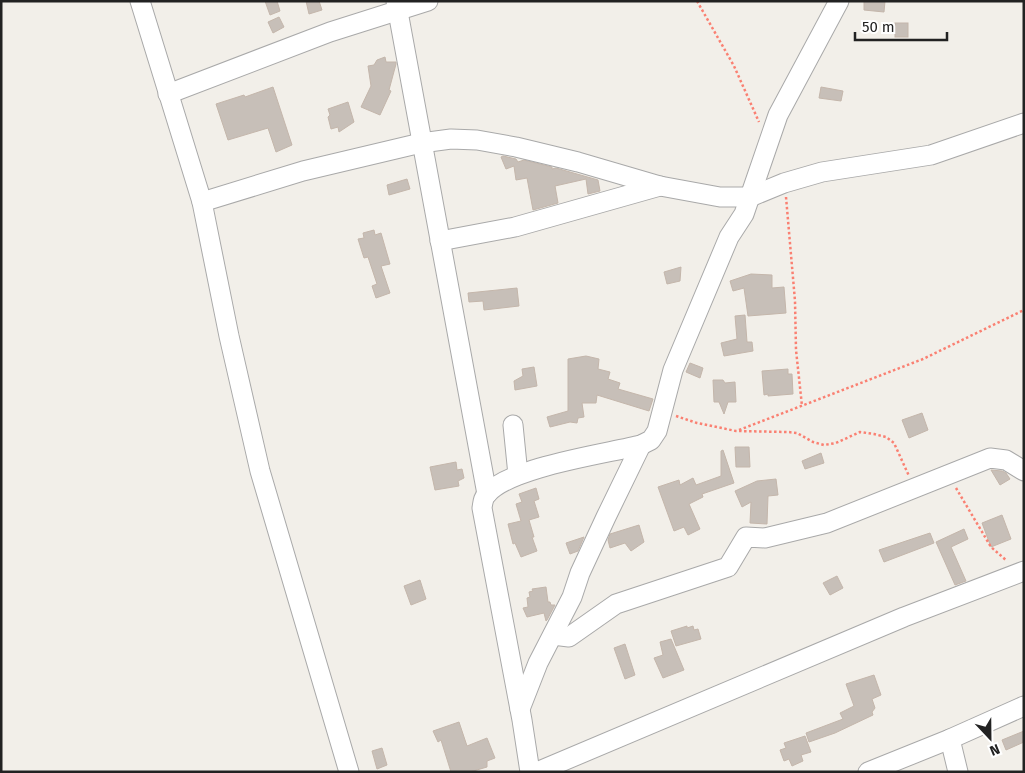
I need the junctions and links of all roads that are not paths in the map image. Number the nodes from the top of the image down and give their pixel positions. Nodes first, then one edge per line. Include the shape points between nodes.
1 (140, 1) edge
2 (428, 1) edge
3 (838, 1) edge
4 (396, 6) edge
5 (168, 94) junction
6 (1024, 123) edge
7 (421, 143) junction
8 (660, 186) junction
9 (750, 197) junction
10 (202, 202) junction
11 (440, 242) junction
12 (513, 425) dead end
13 (641, 445) junction
14 (1024, 471) edge
15 (518, 474) junction
16 (486, 494) junction
17 (1018, 568) edge
18 (553, 635) junction
19 (1024, 706) edge
20 (520, 709) junction
21 (950, 739) junction
22 (349, 772) edge
23 (530, 772) edge
24 (537, 772) edge
25 (868, 772) edge
26 (958, 772) edge

1 - 5 street
2 - 4 street
3 - 9 street via 778,114
4 - 5 street
4 - 7 street
5 - 10 street
6 - 9 street via 922,158 822,172
7 - 8 street via 458,139 508,146
7 - 10 street via 302,171
7 - 11 street
8 - 9 street via 720,197
8 - 11 street via 515,227
9 - 13 street via 744,214 729,237 673,370 656,434 648,443
10 - 22 street via 260,471
11 - 16 street
12 - 15 street
13 - 15 street
13 - 18 street
14 - 18 street via 1006,460 990,458 827,523 765,538 746,537 728,567 616,604 569,637
15 - 16 street
16 - 20 street via 482,508
17 - 24 street
18 - 20 street
19 - 21 street
20 - 23 street
21 - 25 street
21 - 26 street

